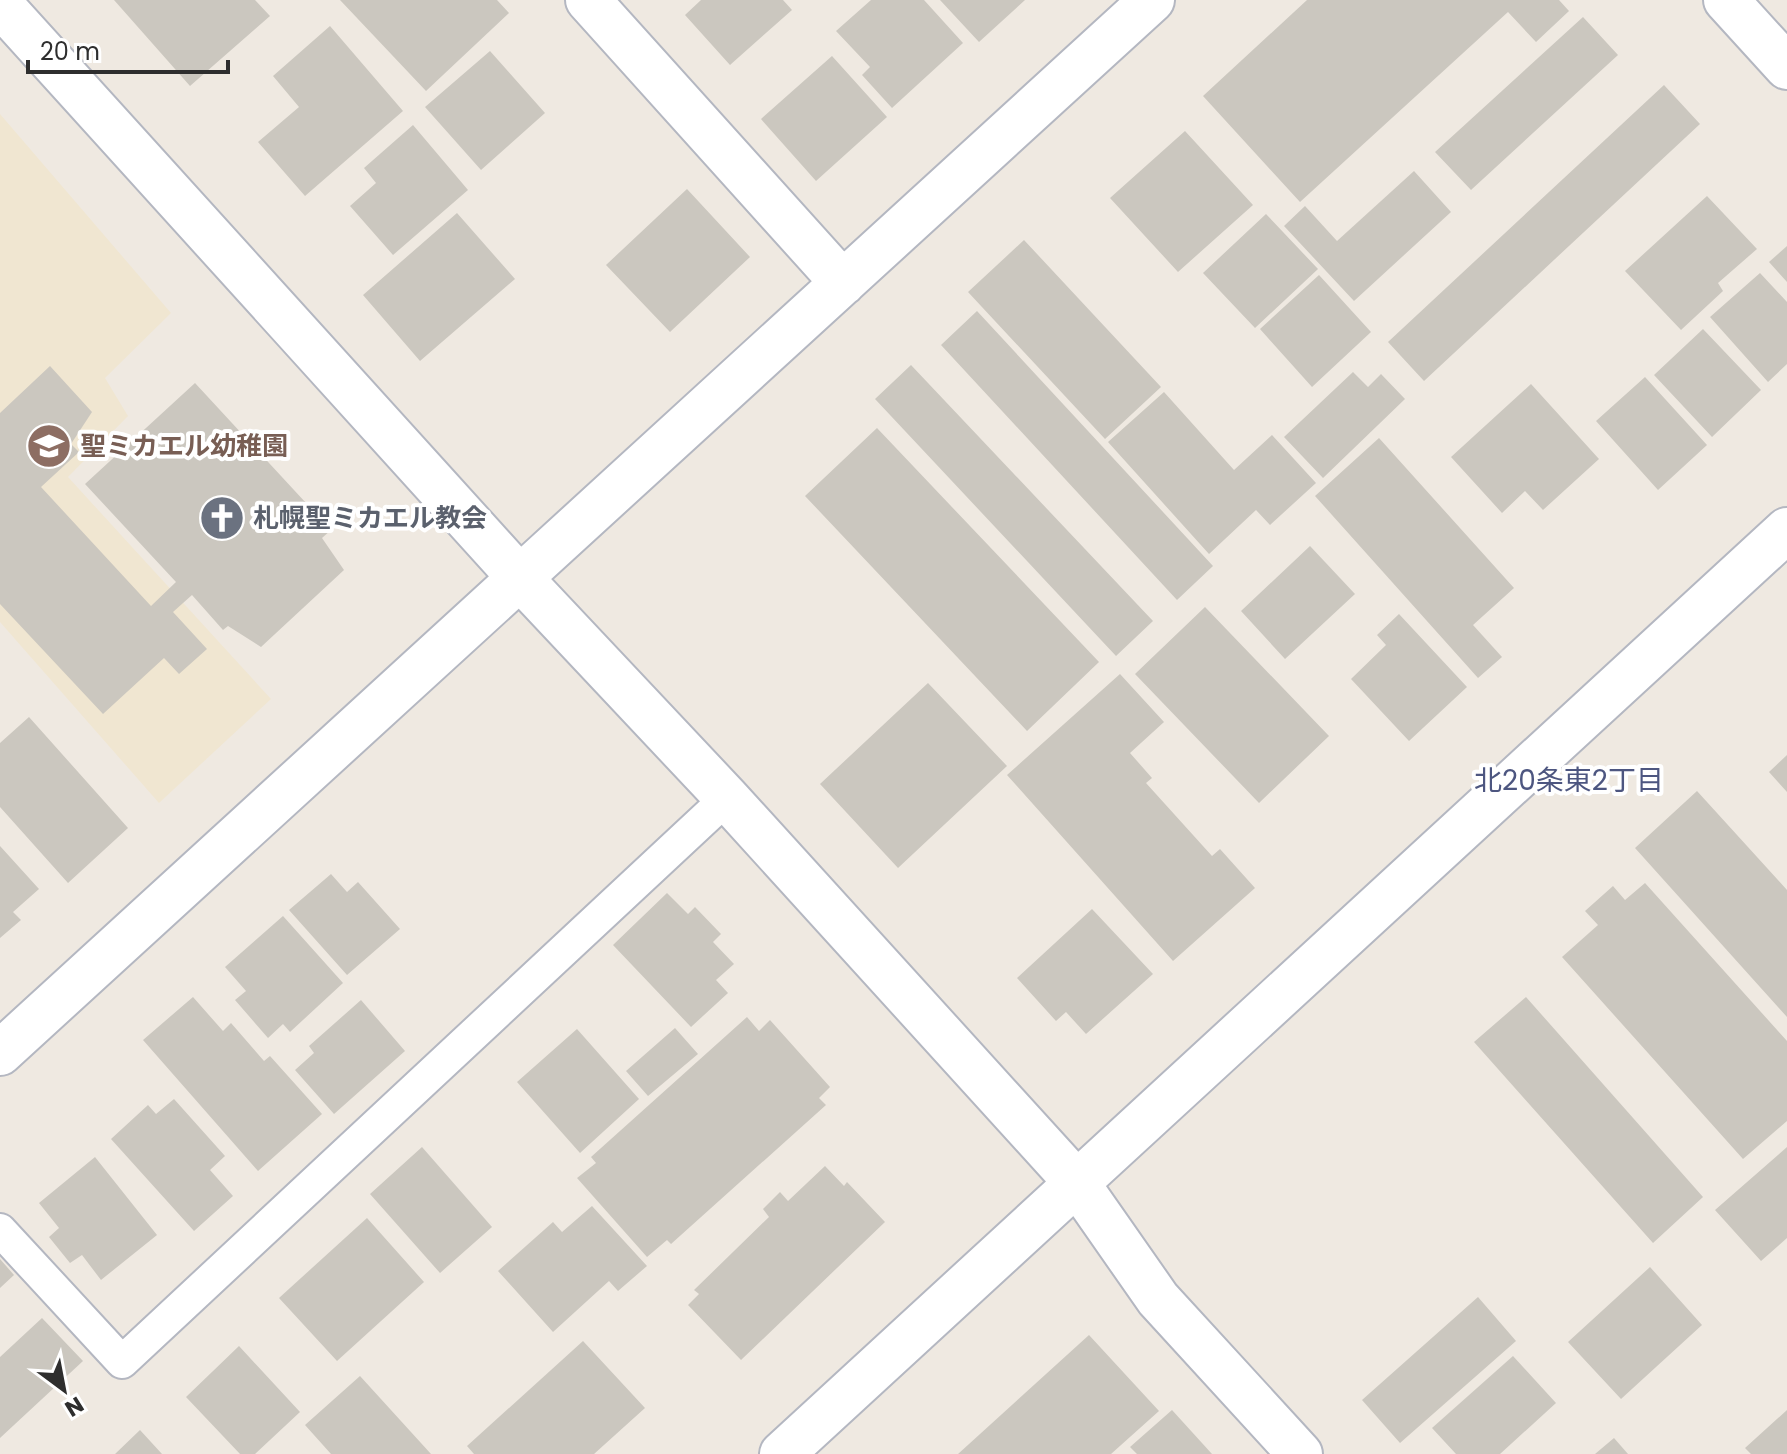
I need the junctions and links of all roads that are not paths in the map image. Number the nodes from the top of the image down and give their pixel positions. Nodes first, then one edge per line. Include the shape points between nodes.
1 (588, 0) edge
2 (1726, 0) edge
3 (1148, 1) edge
4 (0, 4) edge
5 (1787, 67) edge
6 (843, 283) junction
7 (1787, 530) edge
8 (520, 578) junction
9 (727, 798) junction
10 (0, 1053) edge
11 (1077, 1183) junction
12 (0, 1230) edge
13 (782, 1454) edge
14 (1300, 1454) edge

1 - 6 street
2 - 5 street
3 - 6 street
4 - 8 street
6 - 8 street
7 - 11 street
8 - 9 street
8 - 10 street
9 - 11 street
9 - 12 lane via 122,1362
11 - 13 street
11 - 14 street via 1158,1299

